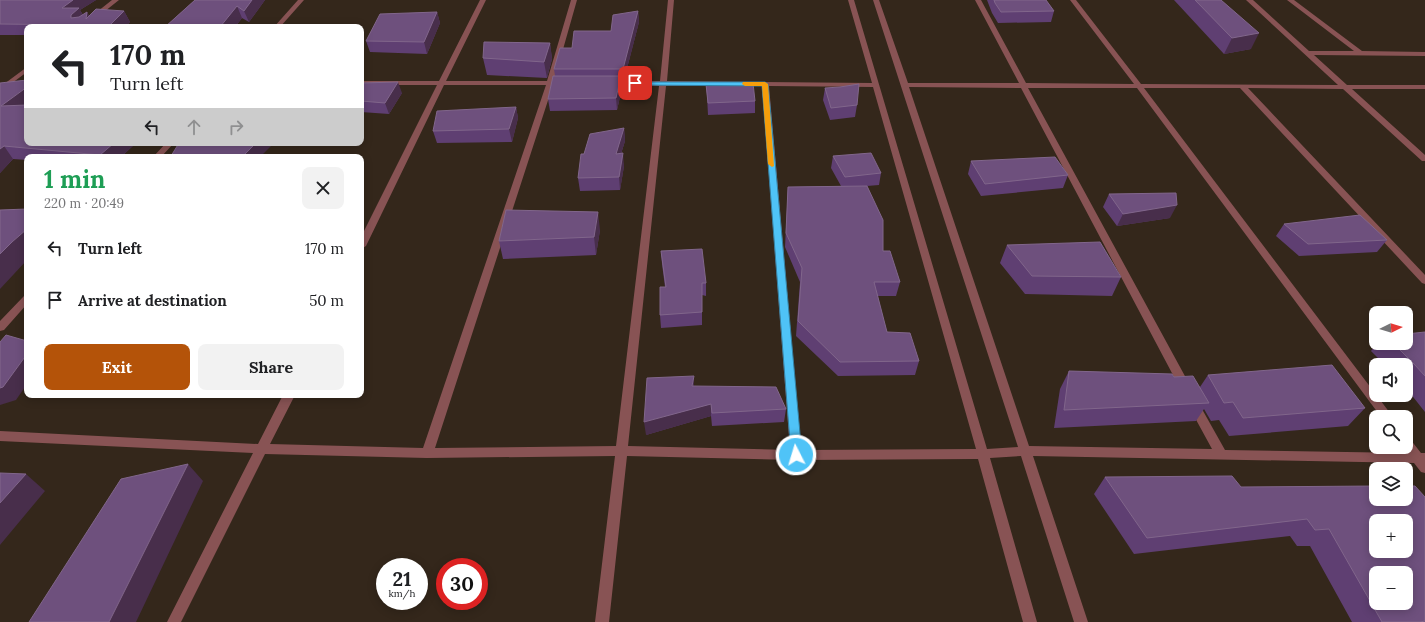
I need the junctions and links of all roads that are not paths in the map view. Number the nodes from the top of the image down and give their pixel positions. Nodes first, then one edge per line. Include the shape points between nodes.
1 (116, 0) edge
2 (301, 0) edge
3 (482, 0) edge
4 (574, 0) edge
5 (671, 0) edge
6 (851, 0) edge
7 (876, 0) edge
8 (978, 0) edge
9 (1073, 0) edge
10 (1249, 0) edge
11 (1290, 0) edge
12 (85, 24) edge
13 (280, 24) edge
14 (1307, 53) junction
15 (1360, 53) junction
16 (1425, 54) edge
17 (24, 71) edge
18 (0, 83) edge
19 (9, 83) junction
20 (21, 83) edge
21 (364, 83) edge
22 (440, 83) junction
23 (550, 83) junction
24 (572, 83) edge
25 (603, 83) edge
26 (663, 83) junction
27 (765, 84) junction
28 (876, 85) junction
29 (905, 85) junction
30 (1024, 85) junction
31 (1139, 86) junction
32 (1242, 86) junction
33 (1344, 86) junction
34 (1425, 87) edge
35 (0, 90) edge
36 (167, 146) edge
37 (160, 154) edge
38 (1425, 159) edge
39 (364, 240) edge
40 (1425, 281) edge
41 (24, 301) edge
42 (0, 327) edge
43 (288, 398) edge
44 (1382, 410) edge
45 (0, 436) edge
46 (262, 450) junction
47 (1413, 450) edge
48 (621, 451) junction
49 (1024, 451) junction
50 (427, 452) junction
51 (983, 454) junction
52 (1221, 454) junction
53 (796, 455) junction
54 (1423, 462) edge
55 (174, 622) edge
56 (602, 622) edge
57 (1030, 622) edge
58 (1081, 622) edge

1 - 12 street
2 - 13 street
3 - 22 street
4 - 23 street
5 - 26 street
6 - 28 street
7 - 29 street
8 - 30 street
9 - 31 street
10 - 14 street
11 - 15 street
14 - 15 street
14 - 33 street
15 - 16 street
17 - 19 street
18 - 19 street
19 - 20 street
19 - 35 street
21 - 22 street
22 - 23 street
22 - 39 street
23 - 24 street
23 - 50 street
25 - 26 street
26 - 27 street
26 - 48 street
27 - 28 street
27 - 53 street
28 - 51 street
29 - 30 street
29 - 49 street
30 - 31 street
30 - 52 street
31 - 32 street
31 - 44 street
32 - 33 street
32 - 40 street
33 - 34 street
33 - 38 street
36 - 37 street
41 - 42 street
43 - 46 street
45 - 46 street
46 - 50 street
46 - 55 street
47 - 54 street
48 - 50 street
48 - 53 street
48 - 56 street
49 - 51 street
49 - 52 street
49 - 58 street
51 - 53 street
51 - 57 street
52 - 54 street

